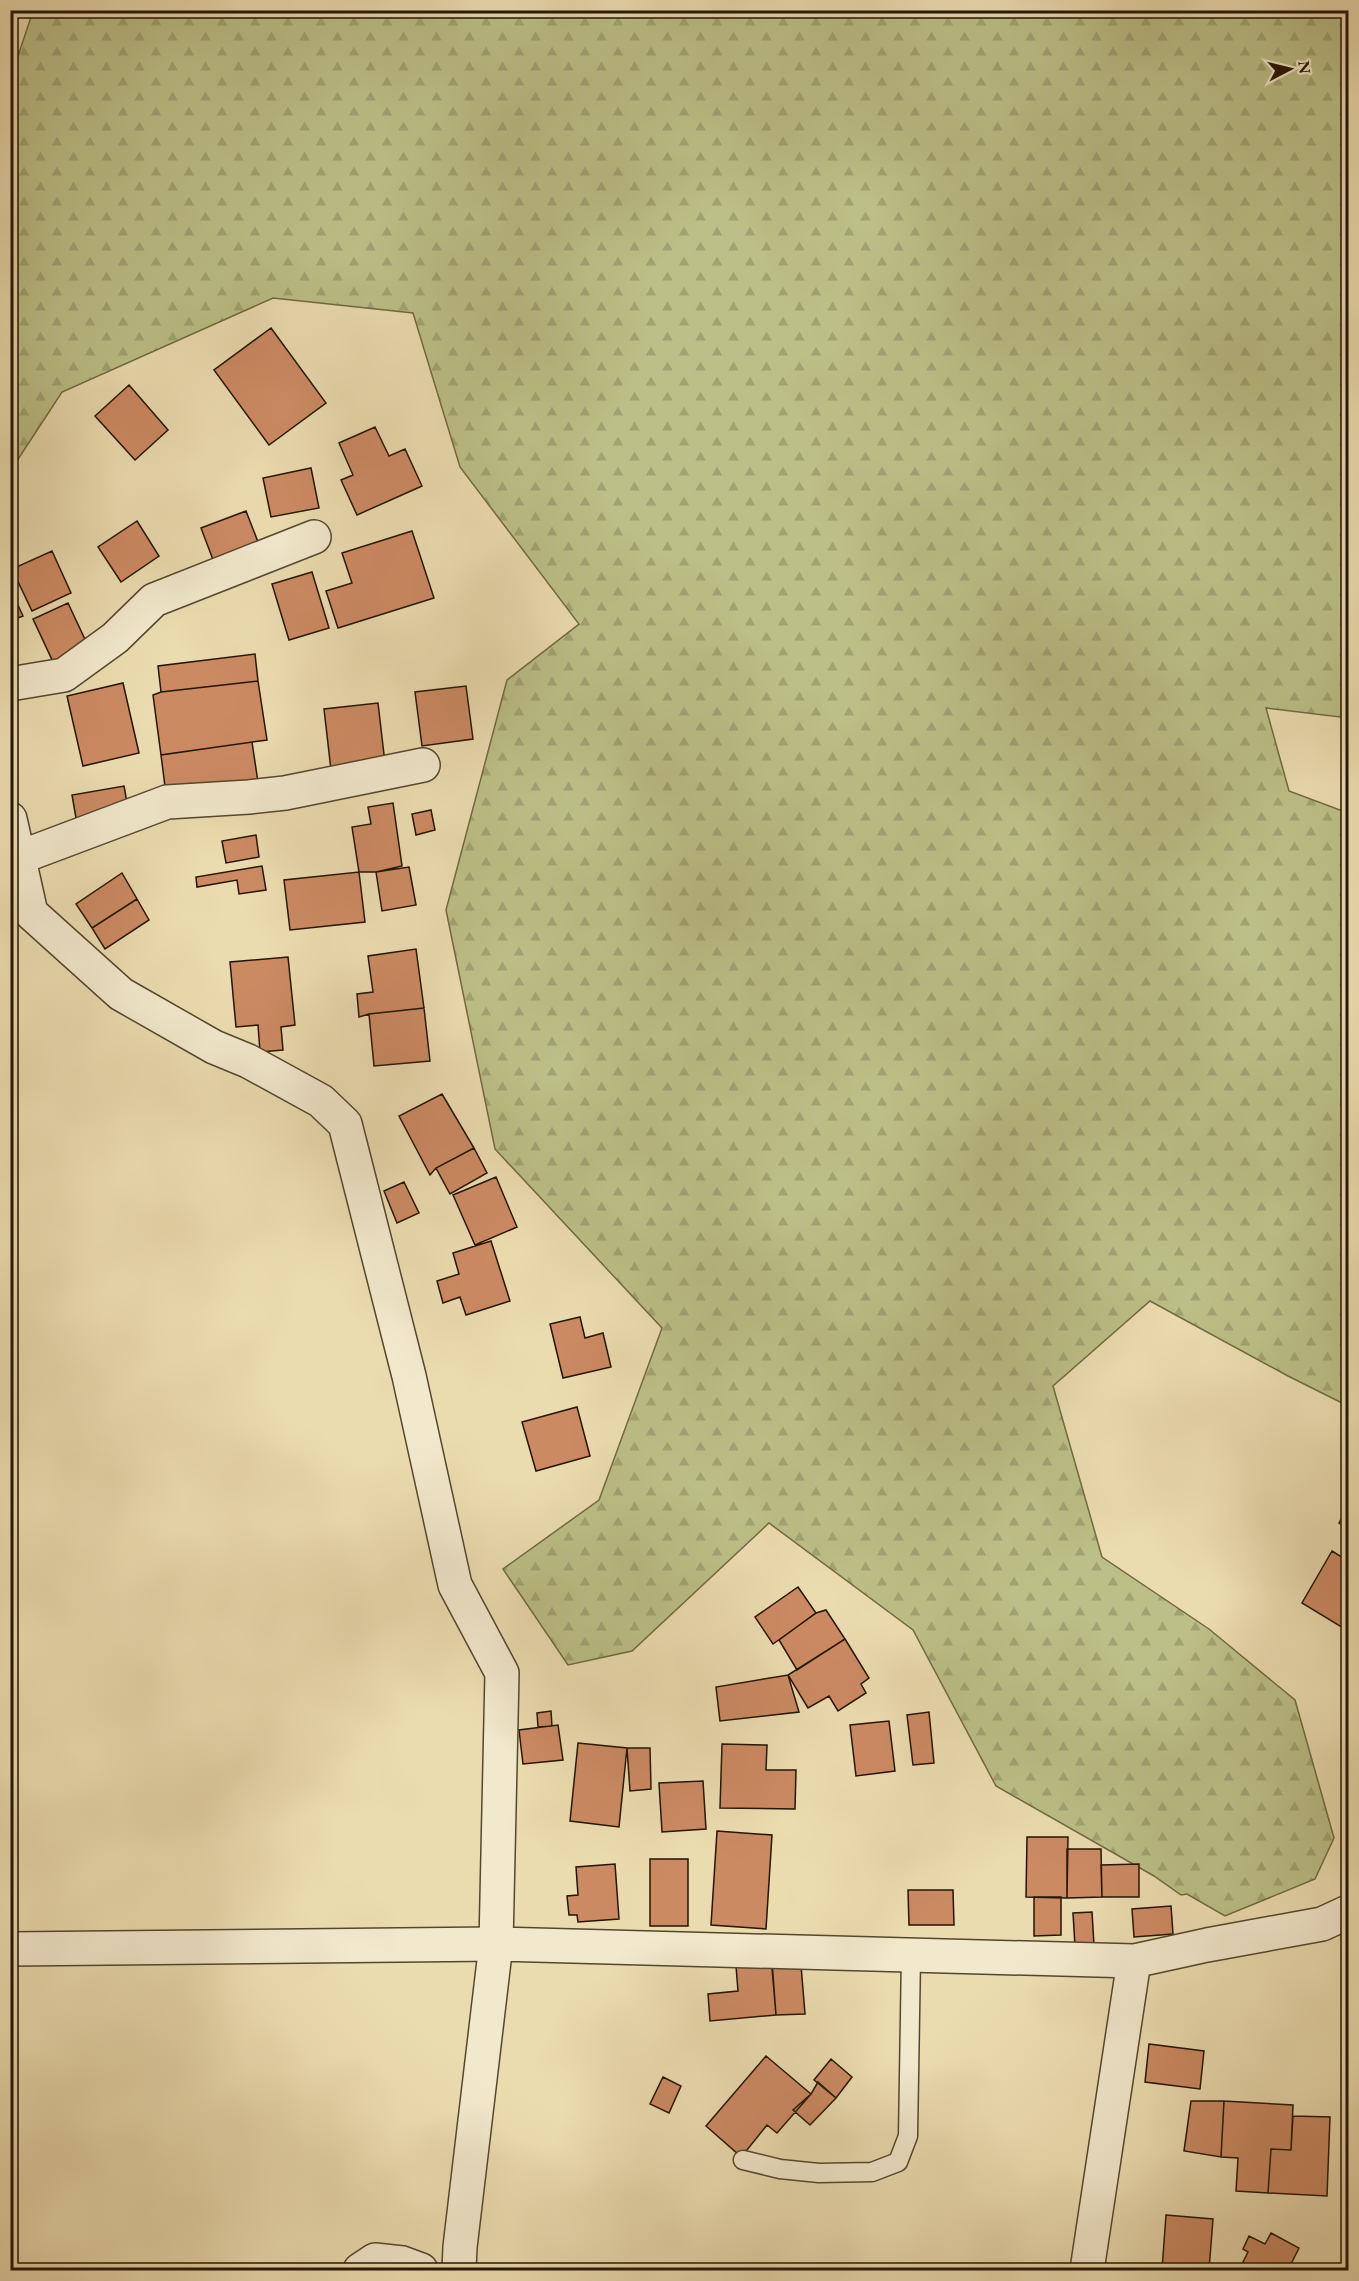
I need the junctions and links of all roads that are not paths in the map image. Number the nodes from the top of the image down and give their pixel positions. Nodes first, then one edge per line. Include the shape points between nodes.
1 (314, 537) dead end
2 (10, 684) edge
3 (423, 765) dead end
4 (10, 819) edge
5 (18, 858) junction
6 (1348, 1912) edge
7 (496, 1944) junction
8 (10, 1950) edge
9 (911, 1955) junction
10 (1134, 1961) junction
11 (743, 2160) dead end
12 (360, 2271) edge
13 (421, 2271) edge
14 (459, 2271) edge
15 (1087, 2271) edge

1 - 2 street via 154,600 115,638 64,675
3 - 5 street via 285,793 167,802
4 - 5 street
5 - 7 street via 31,913 121,994 213,1047 248,1060 321,1101 345,1124 410,1376 455,1585 502,1673
6 - 10 street via 1322,1924
7 - 8 street
7 - 9 street
7 - 14 street
9 - 10 street
9 - 11 lane via 908,2136 898,2163 872,2172 819,2173
10 - 15 street
12 - 13 street via 375,2260 402,2263

